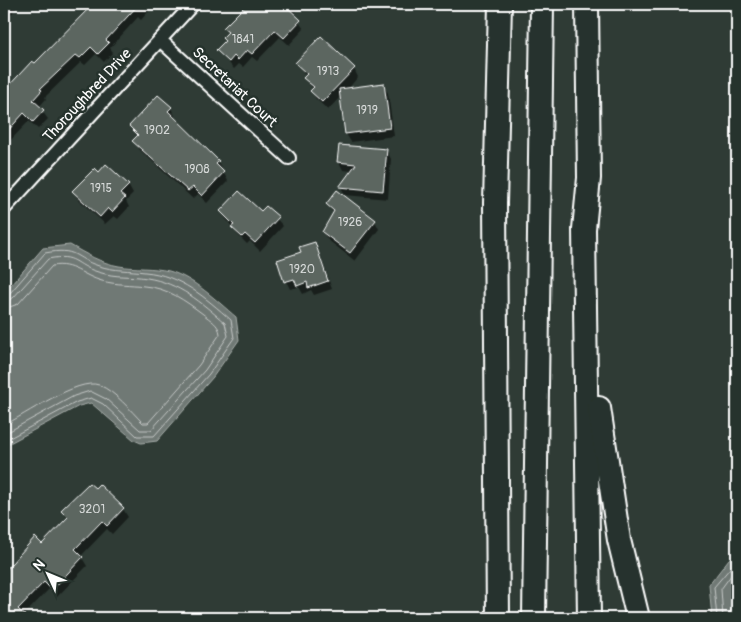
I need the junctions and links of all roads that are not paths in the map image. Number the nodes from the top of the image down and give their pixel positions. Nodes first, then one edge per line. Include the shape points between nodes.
1 (193, 4) edge
2 (500, 4) edge
3 (542, 4) edge
4 (587, 4) edge
5 (160, 40) junction
6 (288, 158) dead end
7 (588, 178) junction
8 (4, 209) edge
9 (498, 618) edge
10 (534, 618) edge
11 (590, 618) edge
12 (638, 618) edge

1 - 5 street, Thoroughbred Drive
2 - 9 highway via 495,203
3 - 10 highway
4 - 7 highway
5 - 6 street, Secretariat Court
5 - 8 street, Thoroughbred Drive
7 - 11 highway via 584,229
7 - 12 highway via 598,220 597,394 619,540

